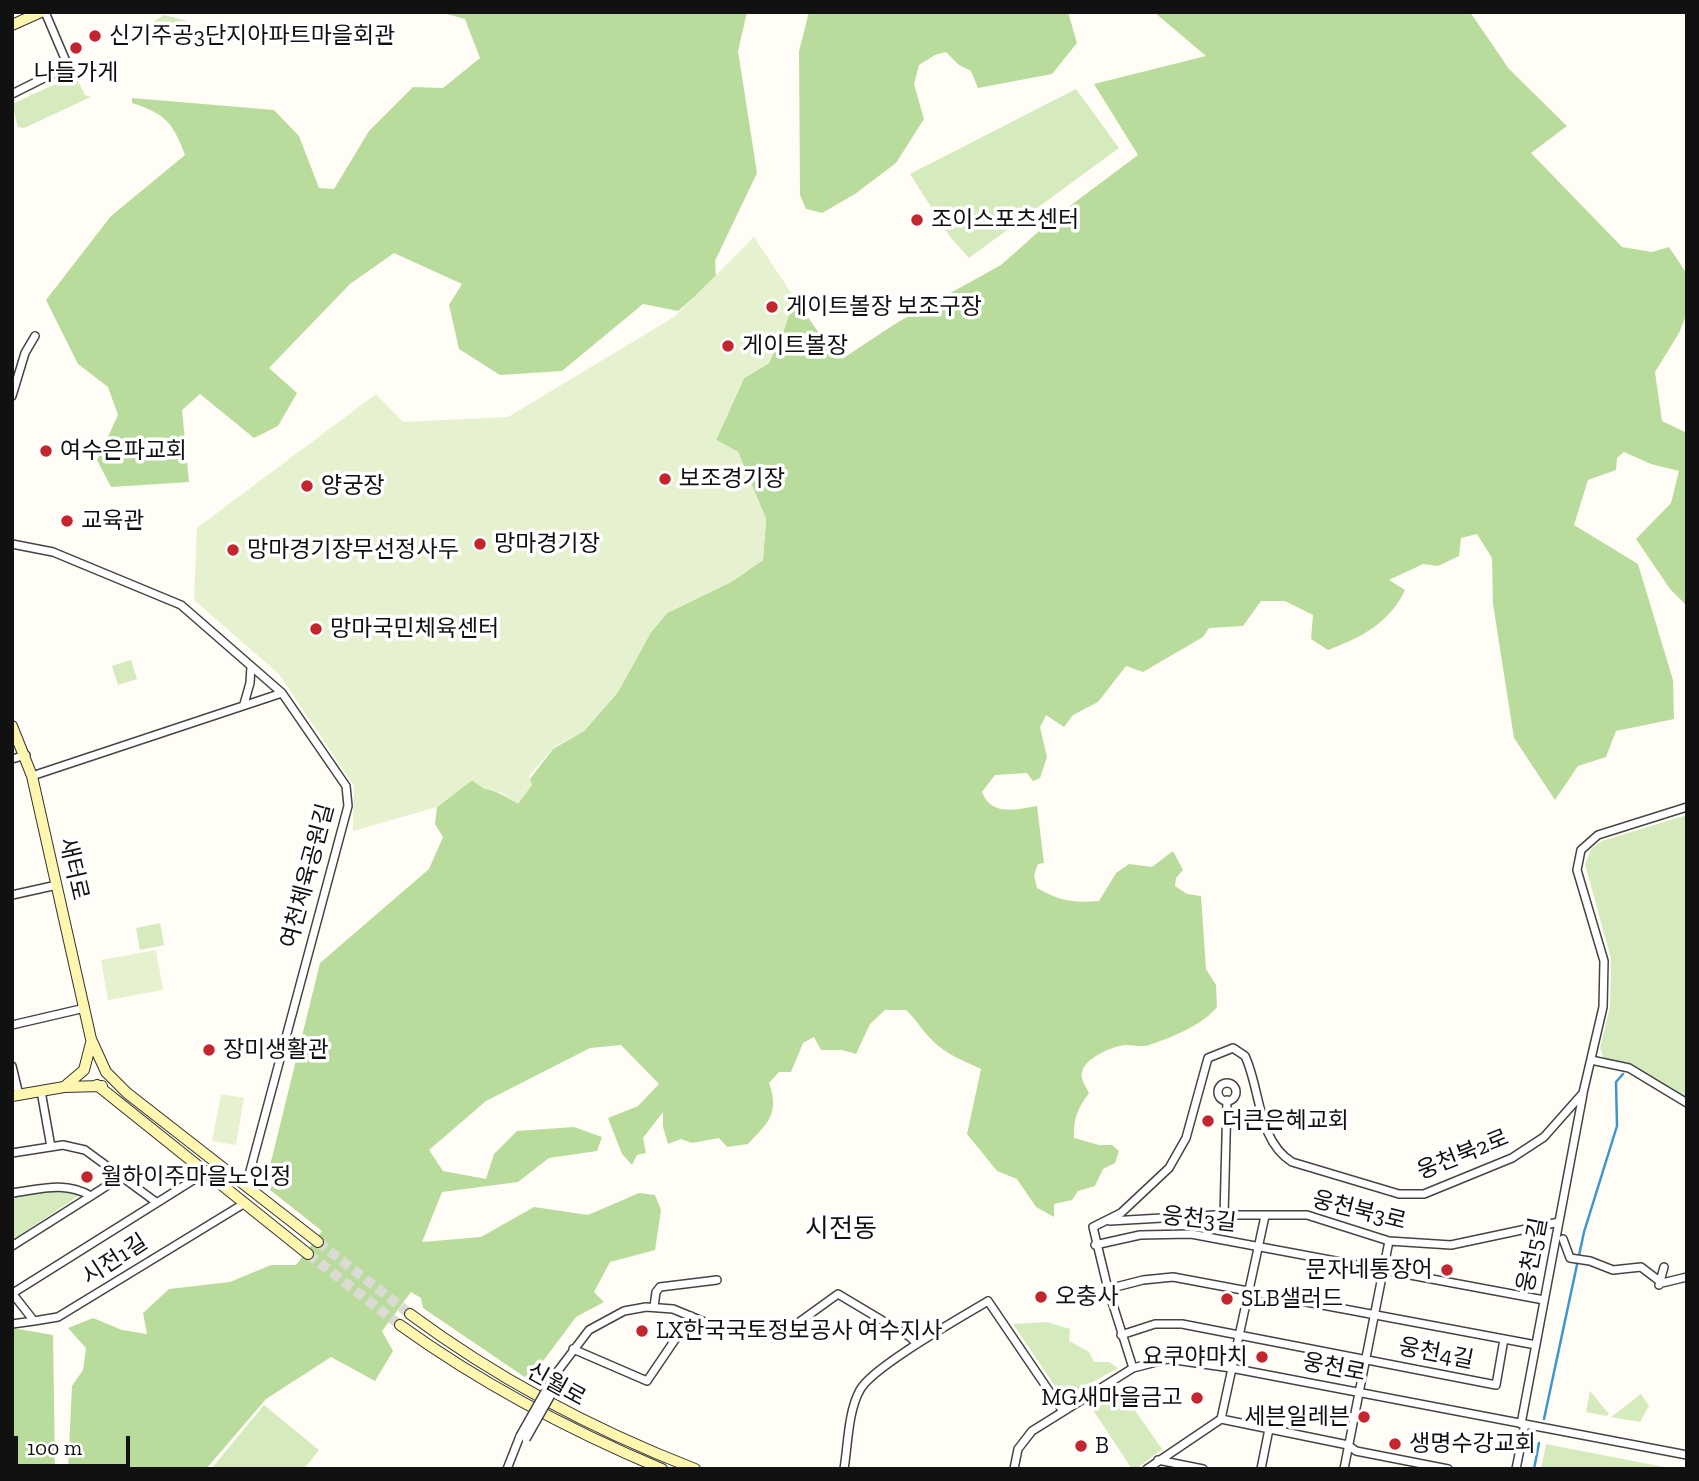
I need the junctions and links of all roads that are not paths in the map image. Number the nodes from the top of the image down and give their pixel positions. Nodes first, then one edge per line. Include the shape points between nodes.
1 (43, 12) edge
2 (12, 26) edge
3 (12, 94) edge
4 (35, 336) dead end
5 (12, 396) edge
6 (12, 544) edge
7 (251, 666) junction
8 (282, 693) junction
9 (244, 704) junction
10 (12, 726) edge
11 (26, 755) junction
12 (12, 759) edge
13 (32, 776) junction
14 (1687, 807) edge
15 (57, 885) junction
16 (12, 895) edge
17 (85, 1008) junction
18 (12, 1025) edge
19 (91, 1039) junction
20 (1591, 1060) junction
21 (12, 1066) edge
22 (97, 1086) junction
23 (64, 1087) junction
24 (41, 1091) junction
25 (127, 1093) junction
26 (1583, 1093) junction
27 (15, 1095) edge
28 (1227, 1100) dead end
29 (1687, 1103) edge
30 (51, 1147) junction
31 (12, 1153) edge
32 (206, 1172) junction
33 (122, 1176) junction
34 (246, 1186) junction
35 (12, 1193) edge
36 (91, 1196) junction
37 (1139, 1199) junction
38 (156, 1202) junction
39 (245, 1203) junction
40 (1224, 1216) junction
41 (1265, 1216) junction
42 (1144, 1219) junction
43 (1105, 1221) junction
44 (1559, 1222) junction
45 (1563, 1239) dead end
46 (1389, 1241) junction
47 (318, 1242) tunnel mouth
48 (1095, 1244) junction
49 (12, 1246) edge
50 (1258, 1246) junction
51 (308, 1254) tunnel mouth
52 (1664, 1267) dead end
53 (1383, 1269) junction
54 (1687, 1277) edge
55 (717, 1280) dead end
56 (1659, 1284) junction
57 (1108, 1289) junction
58 (1248, 1290) junction
59 (12, 1293) edge
60 (1544, 1300) junction
61 (654, 1307) junction
62 (410, 1314) tunnel mouth
63 (1374, 1314) junction
64 (691, 1316) junction
65 (34, 1321) junction
66 (12, 1324) edge
67 (400, 1325) tunnel mouth
68 (1121, 1335) junction
69 (1238, 1335) junction
70 (1504, 1339) junction
71 (917, 1345) junction
72 (1536, 1345) junction
73 (573, 1349) junction
74 (1365, 1360) junction
75 (1133, 1368) junction
76 (1231, 1368) junction
77 (1359, 1392) junction
78 (1062, 1410) junction
79 (1221, 1419) junction
80 (1523, 1424) junction
81 (1269, 1429) junction
82 (1348, 1445) junction
83 (1687, 1455) edge
84 (1392, 1459) junction
85 (1158, 1460) junction
86 (507, 1469) edge
87 (663, 1469) edge
88 (695, 1469) edge
89 (844, 1469) edge
90 (1014, 1469) edge
91 (1147, 1469) edge
92 (1203, 1469) edge
93 (1261, 1469) edge
94 (1343, 1469) edge
95 (1390, 1469) edge
96 (1448, 1469) edge
97 (1517, 1469) edge

1 - 2 street
1 - 3 street via 68,66
4 - 5 street
6 - 7 street, 여천체육공원길 via 52,552 166,597 194,615
7 - 8 street, 여천체육공원길
7 - 9 street
8 - 9 street
8 - 34 street, 여천체육공원길 via 346,786 348,806
9 - 13 street
10 - 11 street, 새터로
11 - 12 street
11 - 13 street, 새터로
13 - 15 street, 새터로
14 - 20 street, 웅천북2로 via 1598,835 1581,850 1577,870 1605,975
15 - 16 street
15 - 17 street, 새터로
17 - 18 street
17 - 19 street, 새터로
19 - 23 street via 85,1070
19 - 25 street via 106,1072
20 - 26 street, 웅천북2로
20 - 29 street via 1629,1068
21 - 27 street
22 - 23 street
22 - 25 street
22 - 32 street
23 - 24 street
24 - 27 street
24 - 30 street
25 - 34 street
26 - 37 street, 웅천북2로 via 1545,1137 1521,1153 1438,1191 1399,1194 1283,1155 1269,1135 1245,1056 1233,1048 1224,1049 1205,1064 1180,1153
26 - 44 street, 웅천5길
28 - 40 street
30 - 31 street
30 - 33 street via 85,1150
32 - 38 street
32 - 39 street
33 - 36 street
33 - 38 street
34 - 47 street
35 - 36 street via 60,1186
36 - 49 street
37 - 42 street via 1134,1211
37 - 43 street, 웅천북2로
38 - 59 street
39 - 51 street
39 - 65 street, 시전1길 via 80,1306 58,1317
40 - 41 street, 웅천북3로
40 - 42 street, 웅천북3로
41 - 46 street, 웅천북3로 via 1322,1218
41 - 50 street, 웅천3길
42 - 43 street, 웅천북3로
43 - 48 street via 1093,1227
44 - 46 street, 웅천북3로 via 1462,1244
44 - 60 street, 웅천5길
45 - 56 street via 1570,1258 1613,1270 1641,1267
46 - 53 street, 웅천4길
48 - 50 street, 웅천3길 via 1166,1232
48 - 57 street
50 - 53 street, 웅천3길
50 - 58 street, 웅천3길
52 - 56 street
53 - 60 street
53 - 63 street, 웅천4길
54 - 56 street
55 - 61 street via 660,1287
57 - 58 street via 1173,1277
57 - 68 street
58 - 63 street
58 - 69 street, 웅천3길
59 - 65 street
60 - 72 street, 웅천5길
61 - 64 street
61 - 73 street via 631,1309 604,1320
62 - 88 street, 신월로 via 486,1367 558,1409
63 - 70 street, 웅천4길
63 - 74 street, 웅천4길
64 - 71 street via 729,1332 766,1334 804,1320 838,1294
64 - 73 street via 647,1381
65 - 66 street, 시전1길
67 - 87 street, 신월로 via 552,1420
68 - 69 street via 1141,1326 1167,1323
68 - 75 street
69 - 74 street
69 - 76 street, 웅천3길
70 - 72 street, 웅천4길
70 - 74 street, 웅천4길 via 1496,1385
71 - 78 street via 988,1301
71 - 89 street via 861,1388
72 - 80 street, 웅천5길
73 - 86 street, bridge
74 - 77 street, 웅천4길
75 - 76 street, 웅천로 via 1168,1359
75 - 78 street, 웅천로
76 - 77 street, 웅천로
76 - 79 street, 웅천3길
77 - 80 street, 웅천로
77 - 82 street, 웅천4길
78 - 90 street, 웅천로 via 1024,1440
79 - 81 street
79 - 85 street
80 - 83 street, 웅천로
80 - 97 street, 웅천5길
81 - 82 street
81 - 93 street
82 - 84 street
82 - 94 street, 웅천4길
84 - 95 street
84 - 96 street
85 - 91 street
85 - 92 street

